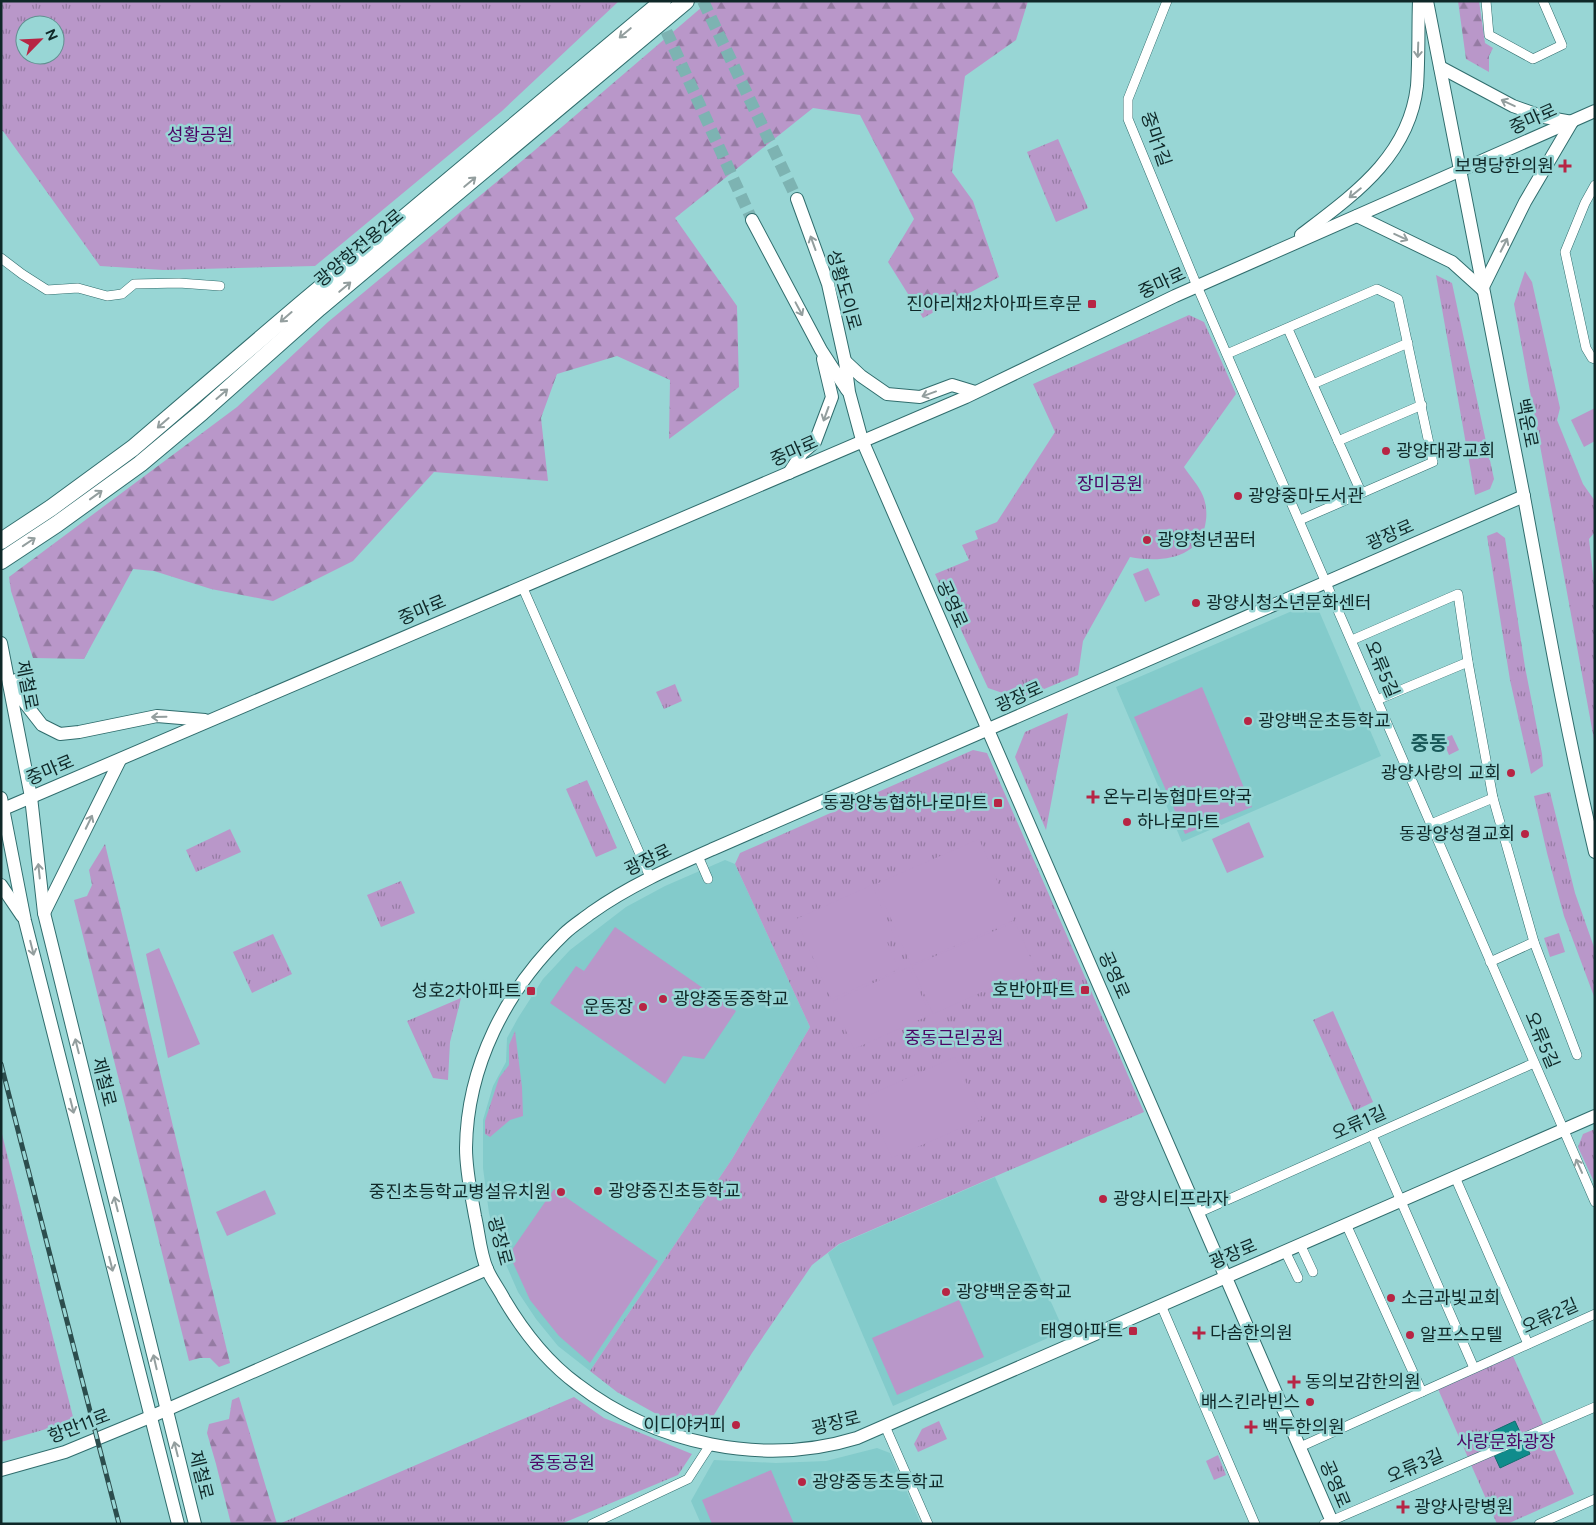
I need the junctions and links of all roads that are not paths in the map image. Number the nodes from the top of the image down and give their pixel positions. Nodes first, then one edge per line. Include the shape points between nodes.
1 (663, 1) edge
2 (686, 1) edge
3 (1167, 1) edge
4 (1419, 1) edge
5 (1428, 1) edge
6 (1486, 1) edge
7 (1543, 1) edge
8 (1440, 67) junction
9 (1595, 112) edge
10 (1572, 122) junction
11 (1459, 171) junction
12 (1595, 186) edge
13 (797, 199) tunnel mouth
14 (1357, 216) junction
15 (752, 220) tunnel mouth
16 (1286, 247) junction
17 (1, 258) edge
18 (220, 286) dead end
19 (1197, 286) junction
20 (1482, 289) junction
21 (1288, 329) junction
22 (1408, 343) junction
23 (821, 350) junction
24 (1227, 354) junction
25 (1595, 359) edge
26 (845, 361) junction
27 (1313, 384) junction
28 (849, 392) junction
29 (975, 392) junction
30 (1422, 405) junction
31 (862, 440) junction
32 (1338, 442) junction
33 (789, 472) junction
34 (1361, 492) junction
35 (1524, 496) junction
36 (54, 516) junction
37 (1300, 520) junction
38 (1, 541) edge
39 (1, 561) edge
40 (1326, 582) junction
41 (522, 586) junction
42 (1, 635) edge
43 (1352, 640) junction
44 (1, 643) edge
45 (1468, 662) junction
46 (1377, 700) junction
47 (208, 721) junction
48 (988, 730) junction
49 (120, 760) junction
50 (31, 796) junction
51 (1493, 798) junction
52 (2, 806) edge
53 (1431, 824) junction
54 (1595, 852) edge
55 (698, 856) junction
56 (650, 877) junction
57 (708, 879) dead end
58 (1, 885) edge
59 (44, 913) junction
60 (25, 921) junction
61 (1534, 942) junction
62 (1490, 962) junction
63 (1576, 1056) dead end
64 (1534, 1063) junction
65 (1595, 1116) edge
66 (1563, 1130) junction
67 (1372, 1135) junction
68 (1455, 1177) junction
69 (1401, 1201) junction
70 (1595, 1202) edge
71 (1198, 1213) junction
72 (1346, 1224) junction
73 (1300, 1244) junction
74 (1286, 1251) junction
75 (487, 1268) junction
76 (1313, 1272) dead end
77 (1226, 1277) junction
78 (1298, 1278) dead end
79 (1161, 1305) junction
80 (1595, 1314) edge
81 (1528, 1344) junction
82 (1474, 1368) junction
83 (1422, 1392) junction
84 (1595, 1407) edge
85 (166, 1409) junction
86 (150, 1417) junction
87 (885, 1426) junction
88 (710, 1445) junction
89 (1300, 1447) junction
90 (1, 1470) edge
91 (186, 1490) junction
92 (169, 1494) junction
93 (1595, 1499) edge
94 (1329, 1523) edge
95 (1541, 1523) edge
96 (172, 1524) edge
97 (178, 1524) edge
98 (195, 1524) edge
99 (199, 1524) edge
100 (592, 1524) edge
101 (928, 1524) edge
102 (1256, 1524) edge

1 -> 36 highway, 광양항전용2로
36 -> 2 highway, 광양항전용2로 via 140,464 319,308
3 - 19 street, 중마1길 via 1128,99 1128,119
4 -> 16 main road via 1417,86 1410,116 1397,144 1361,189
5 - 8 main road, 백운로
6 - 7 street via 1489,35 1533,60 1562,45
10 -> 8 main road via 1544,117 1513,106
8 - 11 main road, 백운로
9 - 10 main road, 중마로
10 - 11 main road, 중마로
20 -> 10 main road via 1525,202
11 - 14 main road, 중마로
11 - 20 main road, 백운로
12 - 25 street via 1565,252 1586,348
26 -> 13 main road, 성황도이로 via 828,284
14 - 16 main road, 중마로
14 -> 20 main road via 1452,262
15 -> 23 main road, 성황도이로
16 - 19 main road, 중마로
17 - 18 street via 48,290 78,288 107,296 122,294 134,284
19 - 24 street, 오류5길
19 - 29 main road, 중마로
20 - 35 main road, 백운로
21 - 22 street via 1377,289 1398,299
21 - 24 street
21 - 27 street
22 - 27 street
22 - 30 street
23 - 28 main road, 성황도이로
23 -> 33 main road via 832,397 815,442 802,453
24 - 37 street, 오류5길
26 - 28 main road, 성황도이로
29 -> 26 main road via 952,385 920,397 887,394
27 - 32 street
28 - 31 main road, 성황도이로
29 - 31 main road, 중마로
30 - 32 street
30 - 34 street via 1433,462
31 - 33 main road, 중마로
31 - 48 main road, 공영로
32 - 34 street
33 - 41 main road, 중마로
34 - 37 street
35 - 40 main road, 광장로
35 - 54 main road, 백운로 via 1576,772
36 - 38 highway
39 -> 36 highway
37 - 40 street, 오류5길
40 - 43 street, 오류5길
40 - 48 main road, 광장로
41 - 47 main road, 중마로
41 - 56 street
47 -> 42 main road via 157,716 60,734 42,725 21,698
43 - 45 street via 1458,594
43 - 46 street, 오류5길
44 - 50 main road, 제철로
45 - 46 street
45 - 51 street
46 - 53 street, 오류5길
47 - 49 main road, 중마로
48 - 55 main road, 광장로
48 - 71 main road, 공영로
49 - 50 main road, 중마로
59 -> 49 main road
50 - 52 main road, 중마로
59 -> 50 main road, 제철로
51 - 53 street
51 - 61 street
52 - 60 main road, 제철로
53 - 62 street, 오류5길
55 - 56 main road, 광장로
55 - 57 street
56 - 75 main road, 광장로 via 616,896 566,932 529,973 490,1035 471,1099 466,1147 469,1184
58 - 60 main road
85 -> 59 main road, 제철로
60 -> 86 main road, 제철로
61 - 62 street
61 - 63 street
62 - 64 street, 오류5길
64 - 66 street, 오류5길
64 - 67 street, 오류1길
65 - 66 main road, 광장로
66 - 68 main road, 광장로
70 -> 66 street, 오류5길
67 - 69 street
67 - 71 street, 오류1길
68 - 69 main road, 광장로
68 - 81 street
69 - 72 main road, 광장로
69 - 82 street
71 - 77 main road, 공영로
72 - 73 main road, 광장로
72 - 83 street
73 - 74 main road, 광장로
73 - 76 street
74 - 77 main road, 광장로
74 - 78 street
75 - 85 main road, 항만11로
75 - 88 main road, 광장로 via 520,1323 544,1354 575,1383 604,1403 654,1428
77 - 79 main road, 광장로
77 - 89 main road, 공영로
79 - 87 main road, 광장로
79 - 102 street
80 - 81 street, 오류2길
81 - 82 street, 오류2길
82 - 83 street, 오류2길
83 - 89 street, 오류2길
84 - 94 street, 오류3길
85 - 86 main road, 항만11로
91 -> 85 main road, 제철로
86 - 90 main road, 항만11로 via 65,1452
86 - 92 main road, 제철로
87 - 88 main road, 광장로 via 857,1438 821,1447 741,1450
87 - 101 street, 광장로
88 - 100 street via 688,1479
89 - 94 main road, 공영로
91 - 98 main road, 제철로
91 - 99 main road
92 - 96 main road
92 - 97 main road, 제철로
93 - 95 street

